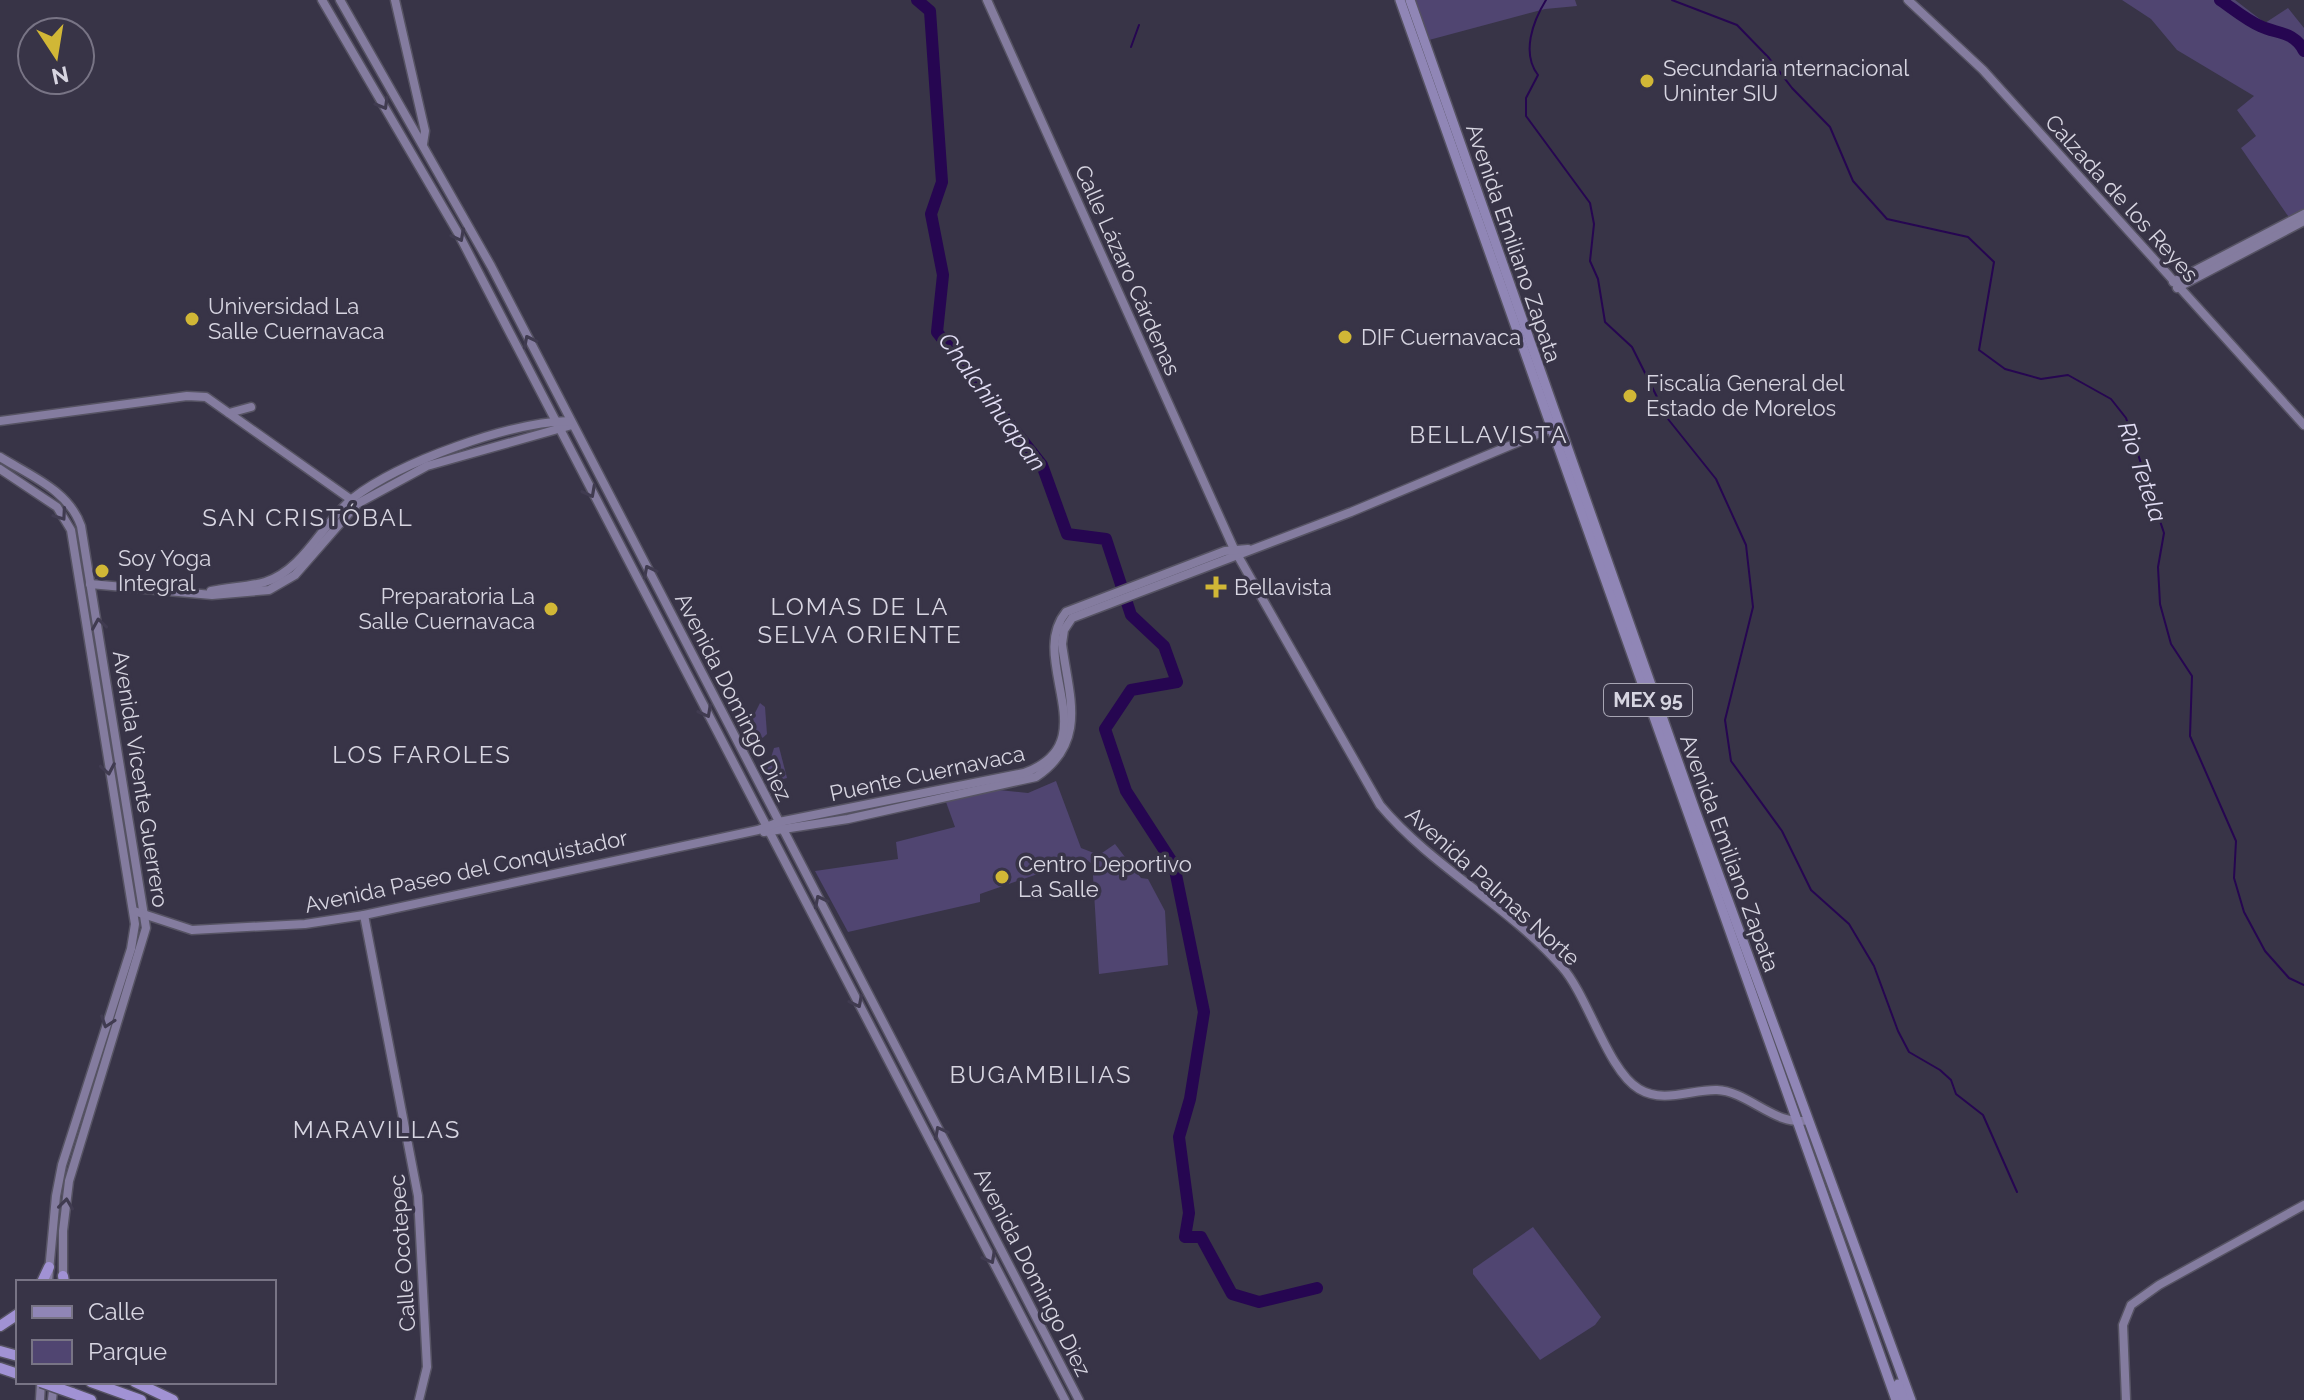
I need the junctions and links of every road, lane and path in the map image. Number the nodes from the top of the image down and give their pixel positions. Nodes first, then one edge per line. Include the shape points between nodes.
1 (322, 0) edge
2 (340, 0) edge
3 (395, 0) edge
4 (987, 0) edge
5 (1400, 0) edge
6 (1410, 0) edge
7 (1908, 0) edge
8 (422, 145) junction
9 (1461, 160) junction
10 (1474, 195) junction
11 (2304, 214) edge
12 (2304, 221) edge
13 (2175, 285) junction
14 (545, 373) junction
15 (533, 381) junction
16 (251, 407) dead end
17 (229, 413) junction
18 (0, 421) edge
19 (571, 423) junction
20 (555, 425) junction
21 (2304, 425) edge
22 (1552, 428) junction
23 (584, 448) junction
24 (570, 454) junction
25 (0, 457) edge
26 (0, 469) edge
27 (354, 502) junction
28 (1596, 540) junction
29 (1235, 552) junction
30 (81, 584) junction
31 (92, 585) junction
32 (751, 800) junction
33 (769, 805) junction
34 (891, 805) junction
35 (806, 817) junction
36 (779, 822) junction
37 (764, 830) junction
38 (748, 831) junction
39 (784, 832) junction
40 (775, 845) junction
41 (134, 911) junction
42 (144, 913) junction
43 (364, 915) junction
44 (1804, 1121) junction
45 (2304, 1205) edge
46 (987, 1222) junction
47 (975, 1228) junction
48 (49, 1267) junction
49 (43, 1280) edge
50 (48, 1280) edge
51 (64, 1280) edge
52 (1868, 1290) junction
53 (47, 1384) edge
54 (97, 1384) edge
55 (139, 1384) edge
56 (2127, 1398) edge
57 (91, 1400) edge
58 (141, 1400) edge
59 (173, 1400) edge
60 (419, 1400) edge
61 (1065, 1400) edge
62 (1079, 1400) edge
63 (1896, 1400) edge
64 (1904, 1400) edge
65 (1911, 1400) edge

1 -> 15 main road, Avenida Domingo Diez via 458,233
2 - 8 main road
3 - 8 main road, Avenida Domingo Diez via 425,131
4 - 29 main road, Calle Lázaro Cárdenas
5 - 9 main road, Avenida Emiliano Zapata / MEX 95
6 - 9 main road, Avenida Emiliano Zapata / MEX 95
7 - 13 main road, Calzada de los Reyes via 1983,70
14 -> 8 main road, Avenida Domingo Diez
9 - 10 main road, Avenida Emiliano Zapata / MEX 95
10 - 22 main road, Avenida Emiliano Zapata / MEX 95
10 - 28 main road, Avenida Emiliano Zapata / MEX 95
11 - 13 main road
12 - 13 main road
13 - 21 main road, Calzada de los Reyes
14 - 15 main road
14 - 19 main road, Avenida Domingo Diez
15 - 20 main road, Avenida Domingo Diez
16 - 17 main road
17 - 18 main road via 197,395
17 - 27 main road
19 - 20 main road
19 - 23 main road, Avenida Domingo Diez
20 - 24 main road, Avenida Domingo Diez
20 - 27 main road via 427,466
22 - 28 main road, Avenida Emiliano Zapata / MEX 95
22 - 29 main road, Puente Cuernavaca via 1351,512
23 - 24 main road
33 -> 23 main road, Avenida Domingo Diez
24 -> 32 main road, Avenida Domingo Diez
25 - 31 main road, Avenida Vicente Guerrero via 66,498 76,510
26 -> 30 main road, Avenida Vicente Guerrero via 66,516
27 - 31 main road via 309,561 283,584 251,593
28 - 44 main road, Avenida Emiliano Zapata / MEX 95
29 - 34 main road, Puente Cuernavaca via 1079,610 1067,624 1062,636 1071,732 1059,759 1028,780
29 - 44 main road, Avenida Palmas Norte via 1380,805 1406,834 1562,966 1631,1083 1650,1094 1717,1090
30 - 31 main road
30 -> 41 main road, Avenida Vicente Guerrero
42 -> 31 main road, Avenida Vicente Guerrero
32 - 37 main road, Avenida Domingo Diez
32 - 38 main road via 754,816
33 - 35 main road via 786,816
33 - 36 main road, Avenida Domingo Diez
34 - 35 main road, Puente Cuernavaca
34 - 39 main road, Puente Cuernavaca
35 - 36 main road, Puente Cuernavaca
36 - 37 main road, Puente Cuernavaca
36 - 39 main road, Avenida Domingo Diez
37 - 38 main road, Avenida Paseo del Conquistador
37 - 39 main road, Puente Cuernavaca
37 - 40 main road, Avenida Domingo Diez
38 - 40 main road
38 - 43 main road, Avenida Paseo del Conquistador
46 -> 39 main road, Avenida Domingo Diez
40 -> 47 main road, Avenida Domingo Diez
41 - 42 main road, Avenida Paseo del Conquistador
41 -> 48 main road, Avenida Vicente Guerrero via 131,949 62,1165
42 - 43 main road, Avenida Paseo del Conquistador via 192,930
51 -> 42 main road, Avenida Vicente Guerrero via 69,1181 141,952
43 - 60 main road, Calle Ocotepec via 418,1196 427,1367
44 - 52 main road, Avenida Emiliano Zapata / MEX 95
44 - 63 main road, Avenida Emiliano Zapata / MEX 95
45 - 56 main road via 2131,1305 2123,1325
46 - 47 main road
46 - 62 main road, Avenida Domingo Diez
47 -> 61 main road, Avenida Domingo Diez
48 - 49 highway
48 - 50 main road, Avenida Vicente Guerrero
52 - 64 main road
52 - 65 main road, Avenida Emiliano Zapata / MEX 95
53 - 57 highway, bridge
54 - 58 highway
55 - 59 highway

